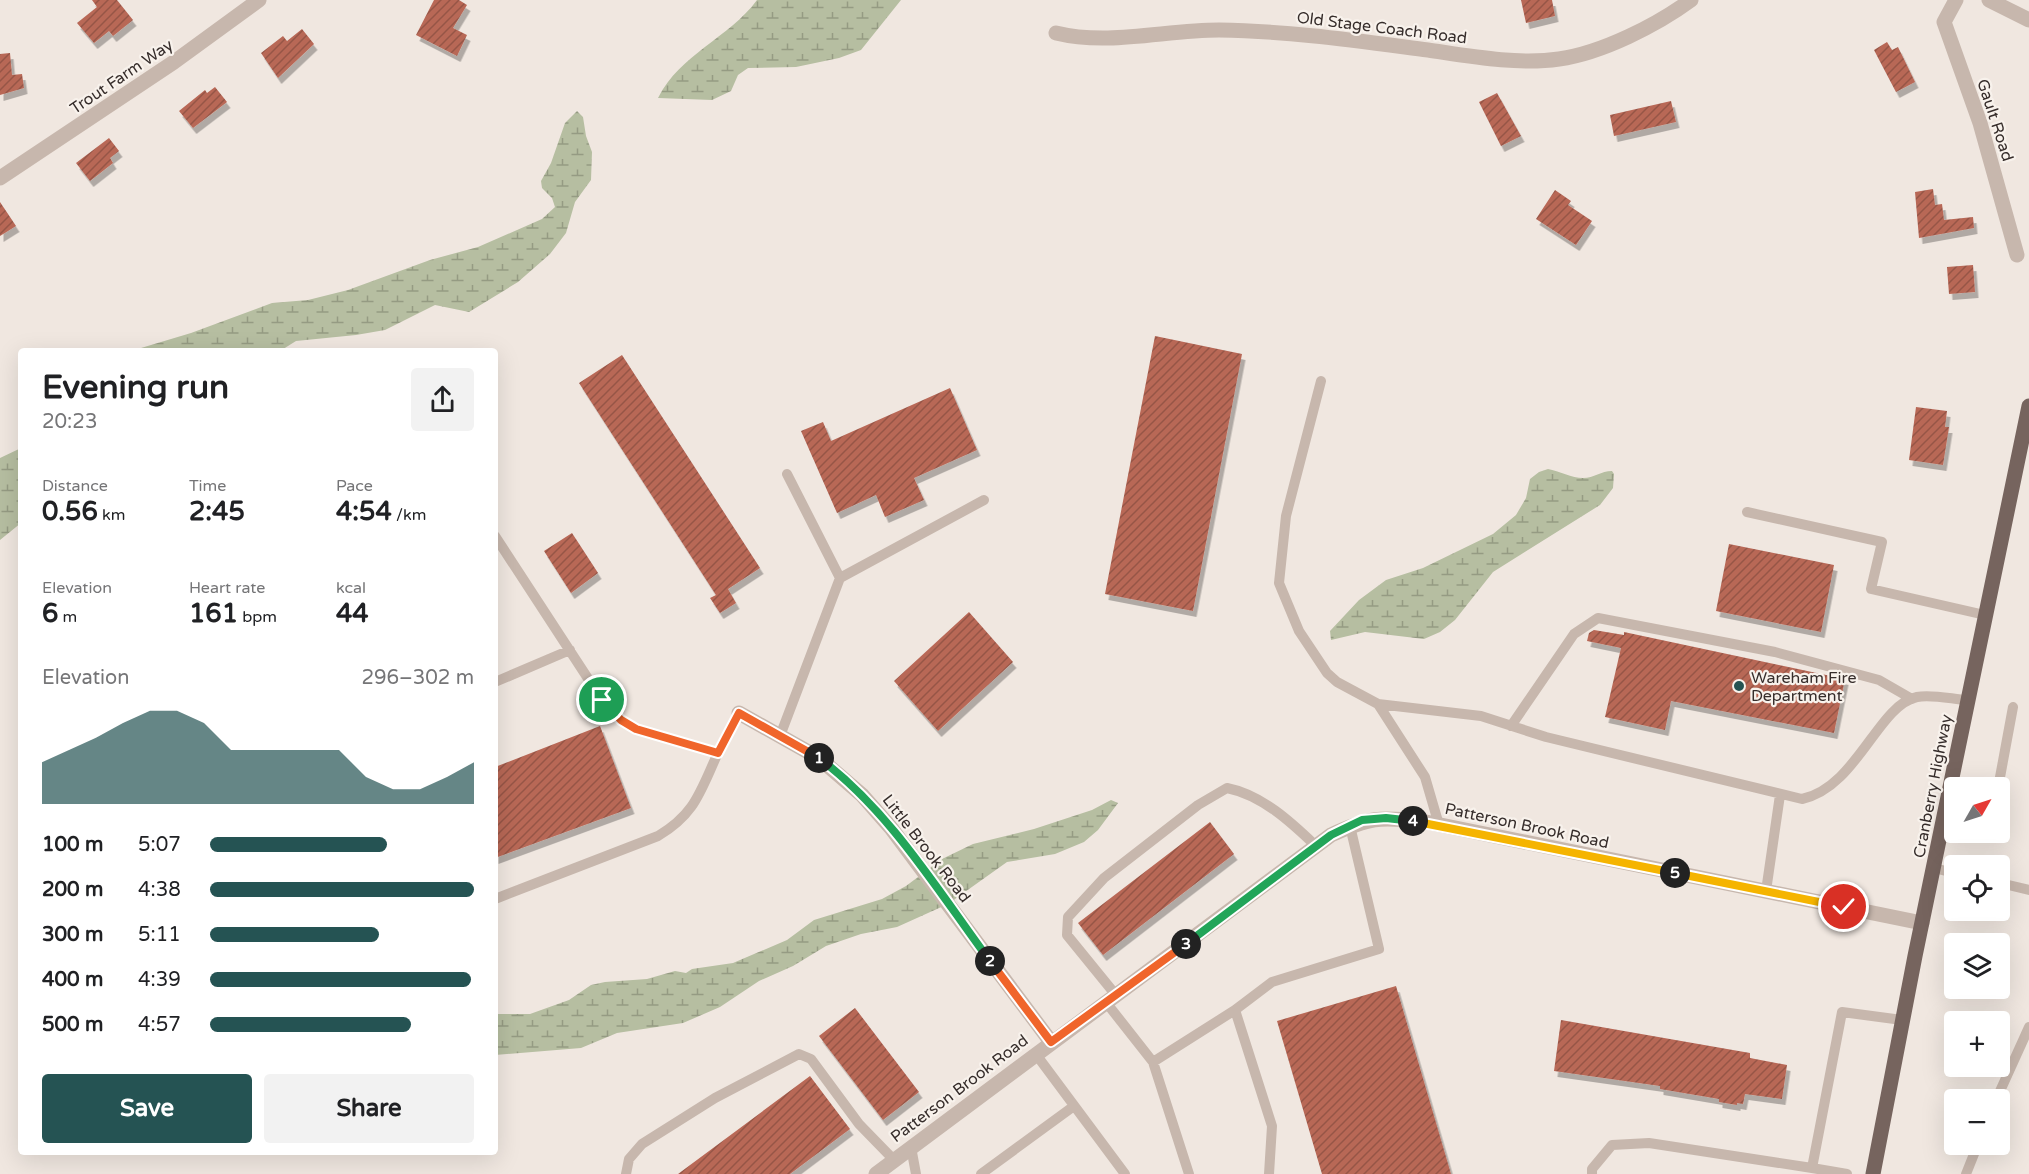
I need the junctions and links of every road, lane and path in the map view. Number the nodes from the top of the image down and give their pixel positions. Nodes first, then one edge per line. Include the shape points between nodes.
1 (259, 0) edge
2 (1691, 0) edge
3 (1956, 0) edge
4 (1989, 0) edge
5 (2029, 20) edge
6 (1056, 33) dead end
7 (0, 178) edge
8 (2017, 255) dead end
9 (1322, 381) dead end
10 (2029, 406) edge
11 (2023, 458) edge
12 (787, 474) dead end
13 (984, 500) dead end
14 (1747, 512) dead end
15 (498, 541) edge
16 (840, 578) junction
17 (1985, 615) junction
18 (570, 650) junction
19 (498, 681) edge
20 (1912, 699) junction
21 (1967, 700) junction
22 (1378, 704) junction
23 (2013, 707) dead end
24 (739, 713) joint
25 (1511, 726) junction
26 (780, 736) junction
27 (718, 753) junction
28 (1955, 777) edge
29 (2000, 777) edge
30 (1780, 795) junction
31 (1439, 825) junction
32 (1350, 826) junction
33 (1944, 830) edge
34 (1316, 846) junction
35 (1934, 868) junction
36 (1944, 870) edge
37 (2010, 885) edge
38 (2029, 890) edge
39 (1766, 891) junction
40 (498, 898) edge
41 (1922, 922) junction
42 (1110, 997) junction
43 (1235, 1010) junction
44 (1902, 1020) junction
45 (2029, 1027) edge
46 (1051, 1042) junction
47 (1035, 1053) junction
48 (1153, 1062) junction
49 (2001, 1089) edge
50 (1074, 1106) junction
51 (911, 1147) junction
52 (1974, 1155) edge
53 (894, 1160) junction
54 (1812, 1168) junction
55 (626, 1174) edge
56 (876, 1174) edge
57 (916, 1174) edge
58 (981, 1174) edge
59 (1125, 1174) edge
60 (1189, 1174) edge
61 (1269, 1174) edge
62 (1592, 1174) edge
63 (1847, 1174) edge
64 (1873, 1174) edge
65 (1966, 1174) edge

1 - 7 street, Trout Farm Way
2 - 6 street, Old Stage Coach Road via 1631,35 1575,56 1555,59 1460,54 1277,33 1217,30 1157,36 1072,37
3 - 8 street, Gault Road via 1944,22 1980,123
4 - 5 street
9 - 22 lane via 1286,516 1280,583 1299,631 1327,673 1336,682
10 - 11 main road, Cranberry Highway
11 - 17 main road, Cranberry Highway
12 - 16 lane
13 - 16 lane
14 - 17 lane via 1882,542 1871,589
15 - 18 lane
16 - 26 lane
17 - 21 main road, Cranberry Highway
18 - 19 lane
18 - 27 lane via 602,700 621,720 636,729
20 - 21 lane
20 - 25 lane via 1880,680 1775,652 1598,618 1574,634
20 - 30 lane via 1898,705 1850,768 1823,790 1802,799
21 - 28 main road, Cranberry Highway
22 - 25 lane via 1481,716
22 - 31 lane via 1425,777
23 - 29 lane
24 - 26 street, Little Brook Road
24 - 27 lane
25 - 30 lane
26 - 46 street, Little Brook Road via 819,758 862,795
27 - 40 lane via 699,799 673,827
30 - 39 lane
31 - 32 street, Patterson Brook Road via 1386,818 1362,820
31 - 39 street, Patterson Brook Road
32 - 34 street, Patterson Brook Road
32 - 43 lane via 1379,949 1272,982
33 - 35 main road, Cranberry Highway
34 - 42 street, Patterson Brook Road
34 - 42 lane via 1284,816 1240,791 1227,788 1198,805 1104,878 1068,917 1068,934
35 - 36 lane
35 - 41 main road, Cranberry Highway
37 - 38 lane
39 - 41 street, Patterson Brook Road
41 - 44 main road, Cranberry Highway
42 - 46 street, Patterson Brook Road
42 - 48 lane
43 - 48 lane
43 - 61 lane via 1272,1126
44 - 54 lane via 1842,1012
44 - 64 main road, Cranberry Highway
45 - 49 lane
46 - 47 street, Patterson Brook Road
47 - 50 lane
47 - 51 street, Patterson Brook Road
48 - 60 lane
50 - 58 lane
50 - 59 lane
51 - 53 street, Patterson Brook Road
51 - 57 lane
52 - 65 lane
53 - 55 lane via 859,1124 811,1059 799,1054 715,1098 642,1143 629,1159
53 - 56 street, Patterson Brook Road
54 - 62 lane via 1649,1143 1612,1145
54 - 63 lane

